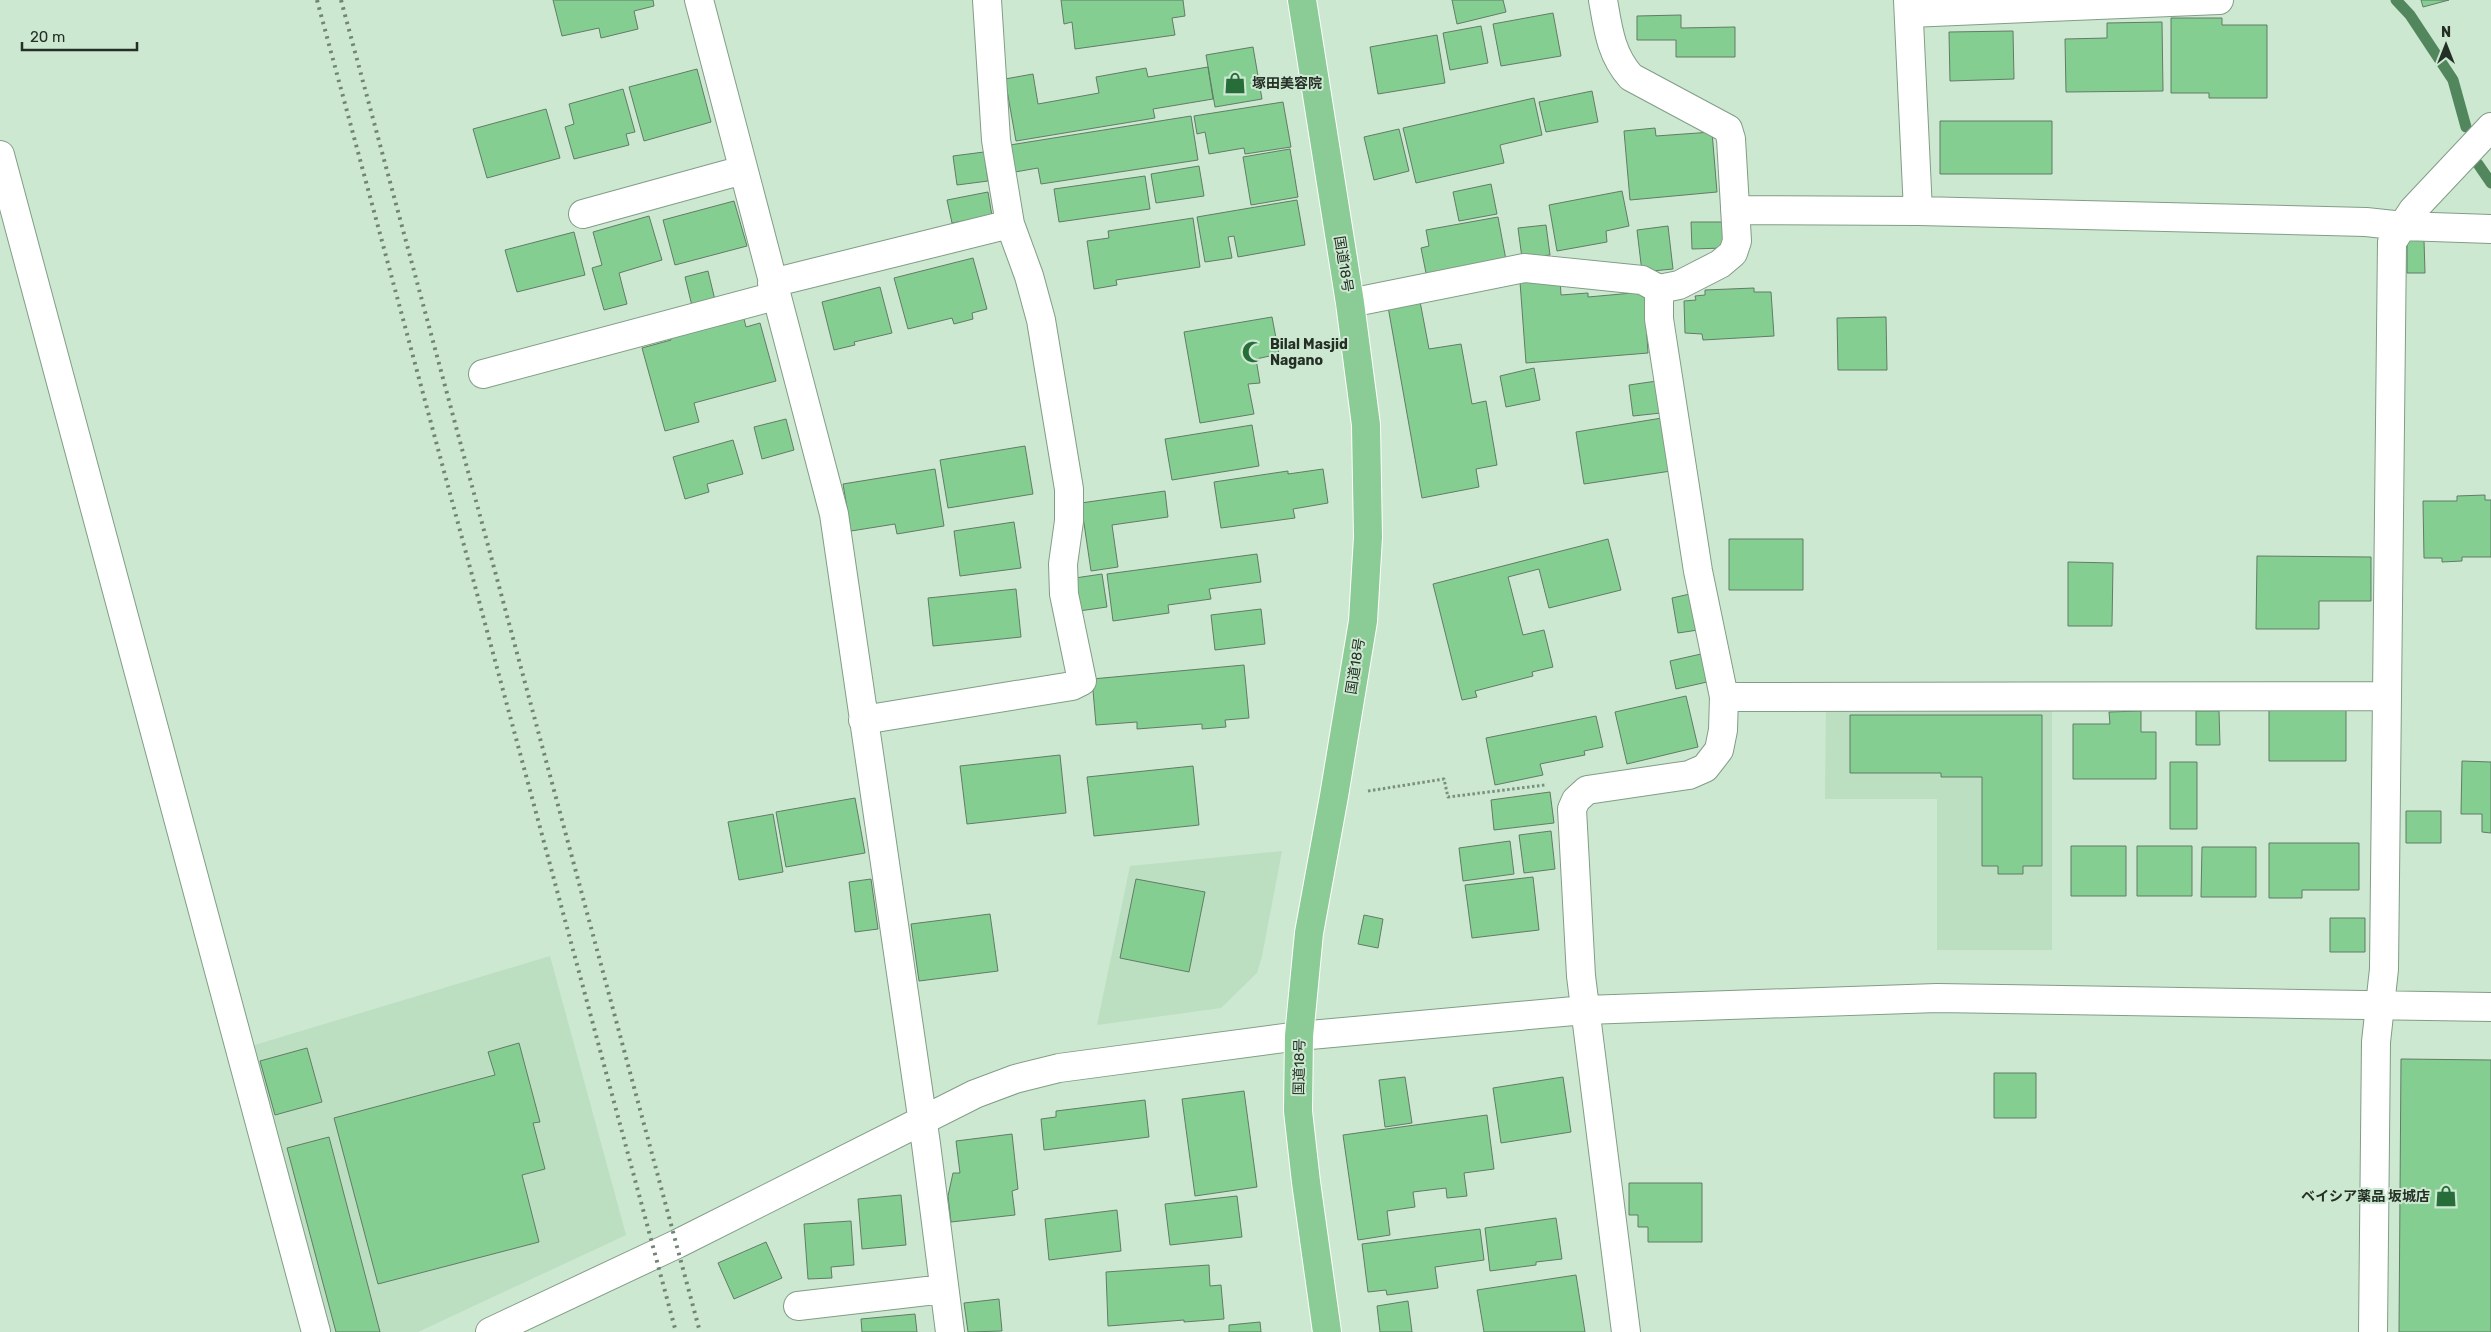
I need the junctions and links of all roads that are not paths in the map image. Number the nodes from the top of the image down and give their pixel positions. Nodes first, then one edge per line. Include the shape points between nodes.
1 (699, 0) edge
2 (987, 0) edge
3 (1302, 0) edge
4 (1603, 0) edge
5 (2219, 0) edge
6 (1909, 6) edge
7 (2491, 127) edge
8 (0, 155) edge
9 (743, 170) junction
10 (1735, 210) junction
11 (1918, 211) junction
12 (582, 214) dead end
13 (1010, 224) junction
14 (2403, 226) junction
15 (2491, 228) edge
16 (1659, 288) junction
17 (774, 290) junction
18 (1350, 303) junction
19 (483, 374) dead end
20 (2387, 696) junction
21 (1724, 697) junction
22 (863, 720) junction
23 (2380, 1004) junction
24 (2491, 1007) edge
25 (1585, 1010) junction
26 (1299, 1036) junction
27 (922, 1120) junction
28 (944, 1289) junction
29 (798, 1306) dead end
30 (316, 1332) edge
31 (490, 1332) edge
32 (950, 1332) edge
33 (1327, 1332) edge
34 (1626, 1332) edge
35 (2373, 1332) edge

1 - 9 street
2 - 13 street via 996,140
3 - 18 highway, 国道18号
4 - 10 street via 1612,46 1620,64 1631,77 1728,129
5 - 6 street
6 - 11 street
7 - 14 street via 2413,210
8 - 30 street
9 - 12 street
9 - 17 street
10 - 11 street
10 - 16 street via 1737,241 1733,253 1720,264 1679,285
11 - 14 street via 2366,222
13 - 17 street
13 - 22 street via 1029,276 1040,320 1069,489 1064,594 1082,681 1072,686
14 - 15 street
14 - 20 street via 2392,242
16 - 18 street via 1642,280 1524,268
16 - 21 street via 1659,319 1698,571
17 - 19 street
17 - 22 street via 834,514
18 - 26 highway, 国道18号 via 1366,425 1368,537 1363,621 1309,933
20 - 21 street
20 - 23 street via 2384,968
21 - 25 street via 1719,750 1705,768 1689,775 1588,790 1576,800 1572,809
22 - 27 street
23 - 24 street
23 - 25 street via 1937,998
23 - 35 street via 2376,1042
25 - 26 street
25 - 34 street
26 - 27 street via 1059,1068 1015,1079 975,1094
26 - 33 highway, 国道18号 via 1298,1110
27 - 28 street
27 - 31 street via 677,1244
28 - 29 street
28 - 32 street

